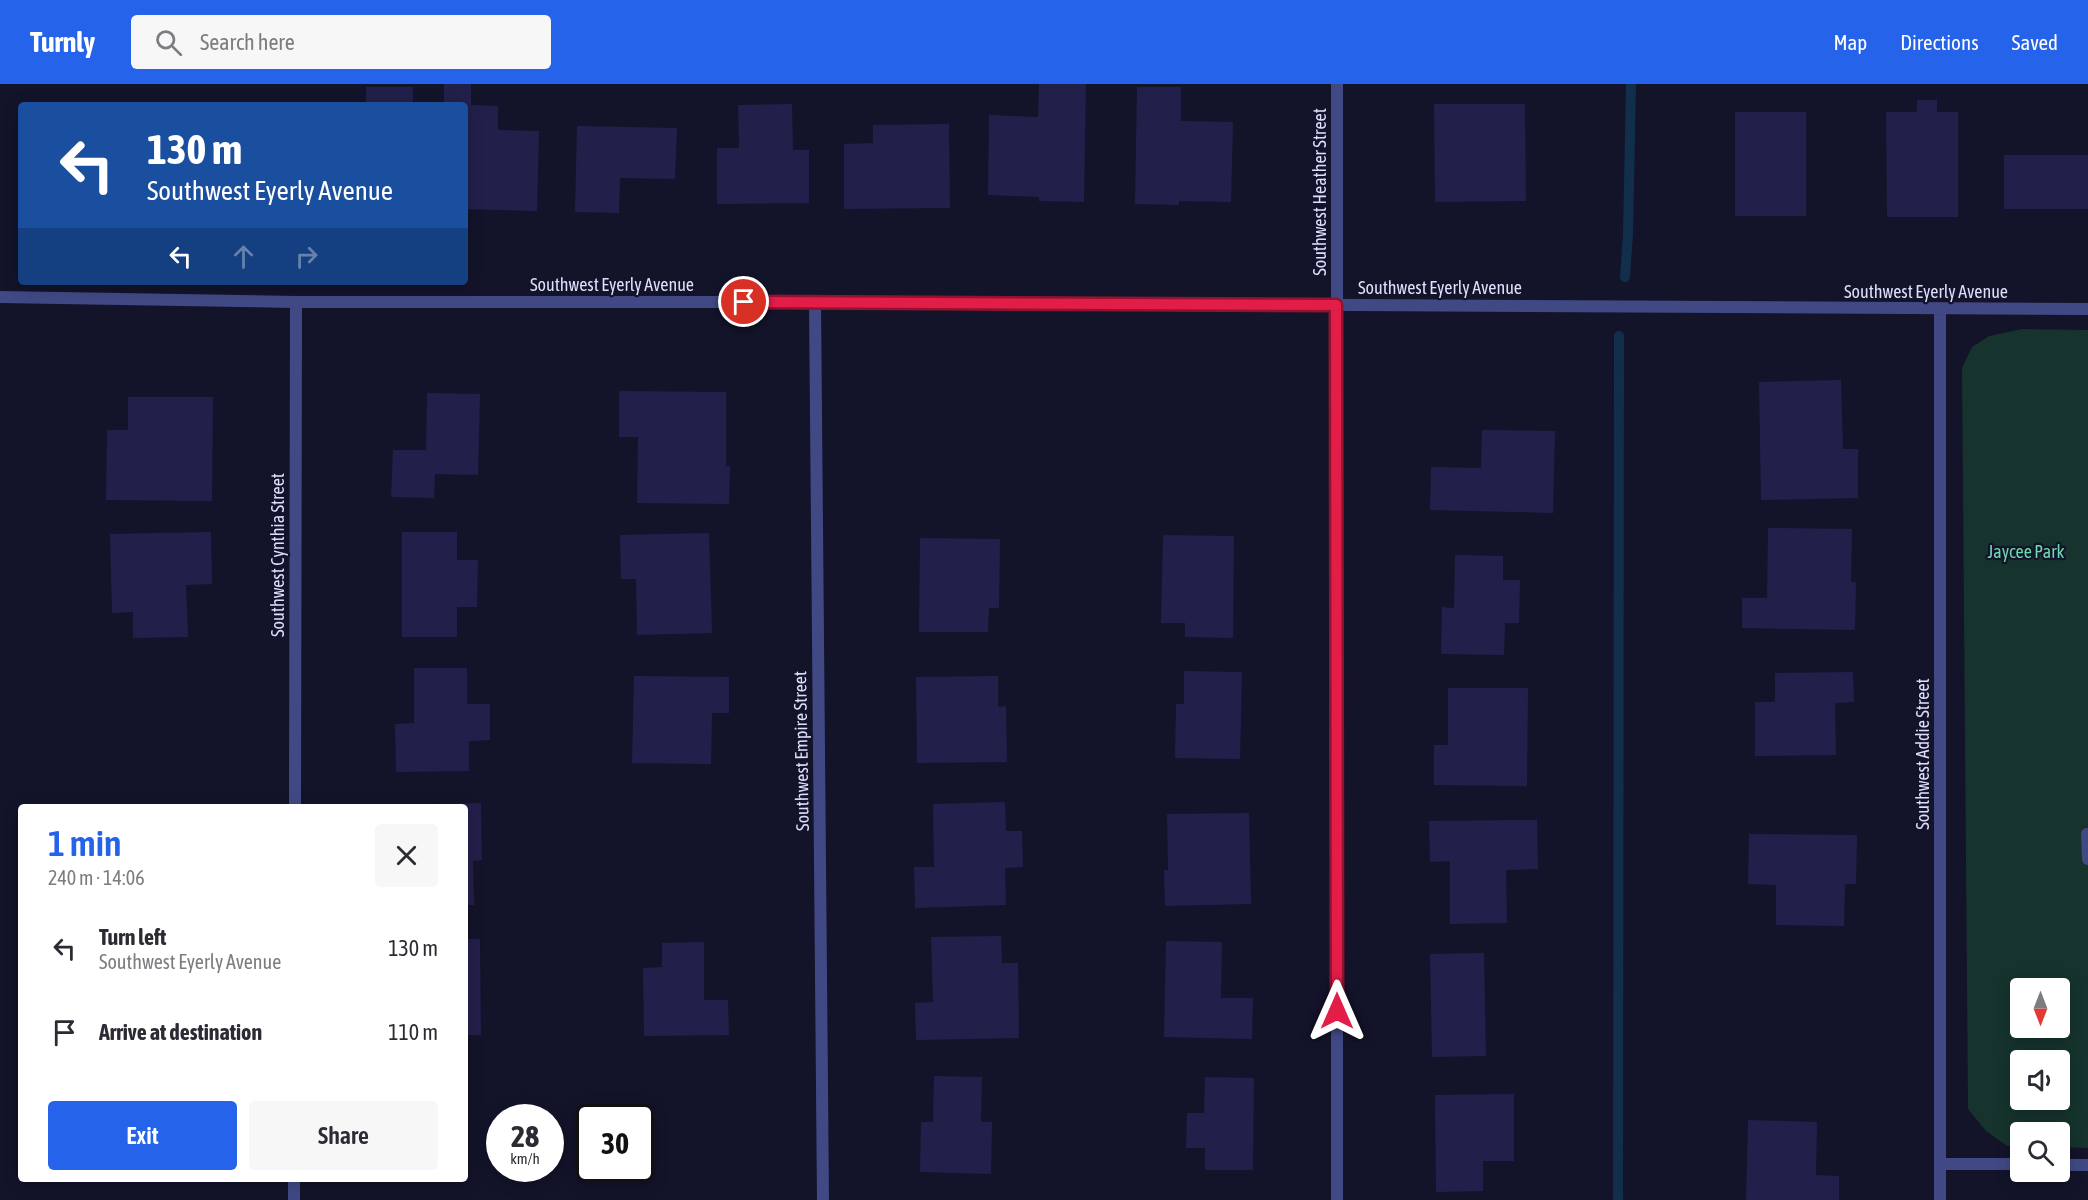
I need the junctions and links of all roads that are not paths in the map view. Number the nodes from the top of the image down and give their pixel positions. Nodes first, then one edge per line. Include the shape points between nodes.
1 (1337, 84) edge
2 (0, 297) edge
3 (296, 302) junction
4 (815, 302) junction
5 (1336, 305) junction
6 (1940, 309) junction
7 (2088, 309) edge
8 (295, 804) edge
9 (2087, 834) edge
10 (2088, 859) edge
11 (1940, 1164) junction
12 (2010, 1164) edge
13 (2070, 1165) edge
14 (2088, 1165) edge
15 (294, 1182) edge
16 (294, 1200) edge
17 (823, 1200) edge
18 (1337, 1200) edge
19 (1940, 1200) edge

1 - 5 street, Southwest Heather Street
2 - 3 street, Southwest Eyerly Avenue
3 - 4 street, Southwest Eyerly Avenue
3 - 8 street, Southwest Cynthia Street
4 - 5 street, Southwest Eyerly Avenue
4 - 17 street, Southwest Empire Street
5 - 6 street, Southwest Eyerly Avenue
5 - 18 street, Southwest Heather Street
6 - 7 street, Southwest Eyerly Avenue
6 - 11 street, Southwest Addie Street
9 - 10 street
11 - 12 street
11 - 19 street, Southwest Addie Street
13 - 14 street
15 - 16 street

